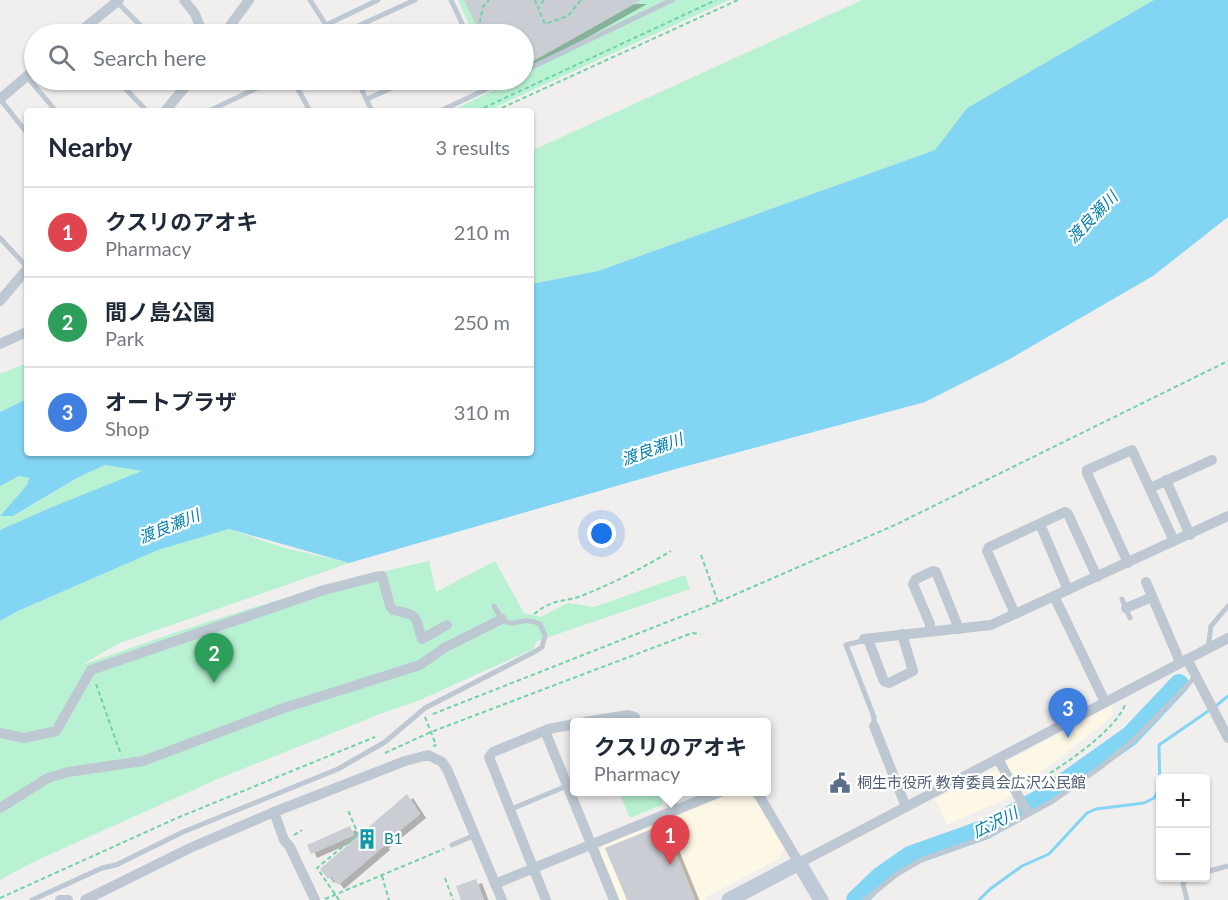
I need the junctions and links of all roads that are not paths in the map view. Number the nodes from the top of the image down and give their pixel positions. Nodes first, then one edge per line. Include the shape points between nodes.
1 (184, 0) edge
2 (249, 0) edge
3 (310, 0) edge
4 (378, 0) edge
5 (415, 0) edge
6 (451, 0) edge
7 (649, 0) edge
8 (672, 0) edge
9 (118, 1) edge
10 (653, 9) junction
11 (89, 24) edge
12 (140, 24) edge
13 (199, 24) edge
14 (231, 24) edge
15 (325, 24) edge
16 (328, 24) edge
17 (362, 24) edge
18 (462, 24) edge
19 (534, 66) edge
20 (24, 80) edge
21 (42, 90) edge
22 (127, 90) edge
23 (183, 90) edge
24 (254, 90) edge
25 (298, 90) edge
26 (362, 90) edge
27 (387, 90) edge
28 (485, 90) edge
29 (0, 99) edge
30 (367, 99) junction
31 (54, 108) edge
32 (144, 108) edge
33 (168, 108) edge
34 (217, 108) edge
35 (308, 108) edge
36 (371, 108) edge
37 (446, 108) edge
38 (24, 128) edge
39 (0, 238) edge
40 (24, 265) edge
41 (24, 272) edge
42 (0, 301) edge
43 (24, 332) edge
44 (0, 344) edge
45 (1212, 460) dead end
46 (1166, 480) junction
47 (1150, 488) junction
48 (1228, 516) edge
49 (1040, 524) junction
50 (1190, 535) junction
51 (1174, 541) junction
52 (1128, 563) junction
53 (1097, 577) junction
54 (1146, 582) dead end
55 (1068, 590) junction
56 (1054, 596) junction
57 (1152, 597) junction
58 (494, 606) dead end
59 (1228, 606) edge
60 (1126, 608) dead end
61 (1015, 614) junction
62 (502, 619) junction
63 (447, 625) dead end
64 (959, 629) junction
65 (930, 631) junction
66 (902, 634) junction
67 (1228, 638) edge
68 (422, 639) junction
69 (866, 639) junction
70 (1208, 648) junction
71 (427, 659) junction
72 (1183, 661) junction
73 (1195, 677) junction
74 (1105, 702) junction
75 (612, 718) edge
76 (636, 718) edge
77 (570, 725) edge
78 (874, 726) joint
79 (545, 731) junction
80 (0, 733) edge
81 (1228, 738) edge
82 (998, 759) junction
83 (570, 782) edge
84 (570, 784) edge
85 (575, 796) edge
86 (668, 796) edge
87 (709, 796) edge
88 (759, 796) edge
89 (906, 807) junction
90 (0, 808) edge
91 (674, 809) junction
92 (509, 810) junction
93 (274, 812) junction
94 (1028, 813) junction
95 (475, 835) junction
96 (591, 844) junction
97 (452, 845) road end
98 (799, 863) junction
99 (1228, 866) edge
100 (533, 868) junction
101 (1210, 871) edge
102 (1184, 882) edge
103 (495, 884) junction
104 (612, 899) edge
105 (32, 900) edge
106 (60, 900) edge
107 (68, 900) edge
108 (86, 900) edge
109 (315, 900) edge
110 (502, 900) edge
111 (546, 900) edge
112 (729, 900) edge
113 (821, 900) edge
114 (865, 900) edge
115 (1187, 900) edge

1 - 13 street
2 - 14 street
3 - 15 lane
4 - 16 lane
5 - 17 lane
6 - 18 lane
7 - 10 lane
8 - 10 lane
9 - 11 street
9 - 12 lane
10 - 19 lane
20 - 29 street
21 - 31 lane
22 - 32 lane
23 - 33 street
24 - 34 lane
25 - 35 lane
26 - 30 lane
27 - 30 lane
28 - 37 lane
29 - 38 lane
30 - 36 lane
39 - 40 lane
41 - 42 street
43 - 44 street
45 - 46 street
46 - 47 street
46 - 50 street
47 - 51 street
47 - 52 street via 1132,450 1086,471
48 - 50 street
49 - 53 street via 1068,514
49 - 55 street
49 - 61 street via 987,551
50 - 51 street
51 - 52 street
52 - 53 street
53 - 55 street
54 - 57 street
55 - 56 street
56 - 61 street
56 - 74 street
57 - 60 street
57 - 72 street
58 - 62 lane
59 - 70 lane via 1211,627
61 - 64 street via 991,625
62 - 71 street
62 - 105 lane via 509,624 527,620 540,624 544,629 542,647 424,708 385,742 338,769 183,832
63 - 68 street
64 - 65 street
64 - 65 street via 933,571 913,584
65 - 66 street
66 - 69 street
66 - 69 street via 913,671 889,683 883,679
67 - 70 street
68 - 71 street
68 - 80 street via 416,619 407,612 393,610 382,576 375,576 92,670 56,732 24,738
69 - 78 lane via 846,645
70 - 72 street
71 - 90 street via 420,665 284,708 143,761 48,778
72 - 73 street
72 - 74 street
73 - 81 street
73 - 94 lane via 1136,738 1102,766 1053,801
74 - 82 street
75 - 76 street
77 - 79 street
78 - 89 street
79 - 83 street
79 - 92 street via 490,754
82 - 89 street
82 - 94 street
84 - 92 lane
85 - 96 street
86 - 91 street
87 - 91 street
88 - 98 street
89 - 98 street
91 - 96 street
92 - 100 street
93 - 95 street via 428,755 447,769
93 - 108 street via 190,848
93 - 109 street
94 - 114 lane via 986,837 923,859
95 - 97 lane
95 - 103 street
96 - 100 street
96 - 104 street
98 - 112 street
98 - 113 street
99 - 101 lane
100 - 103 street
100 - 111 street
102 - 115 lane
103 - 110 street
106 - 107 street

